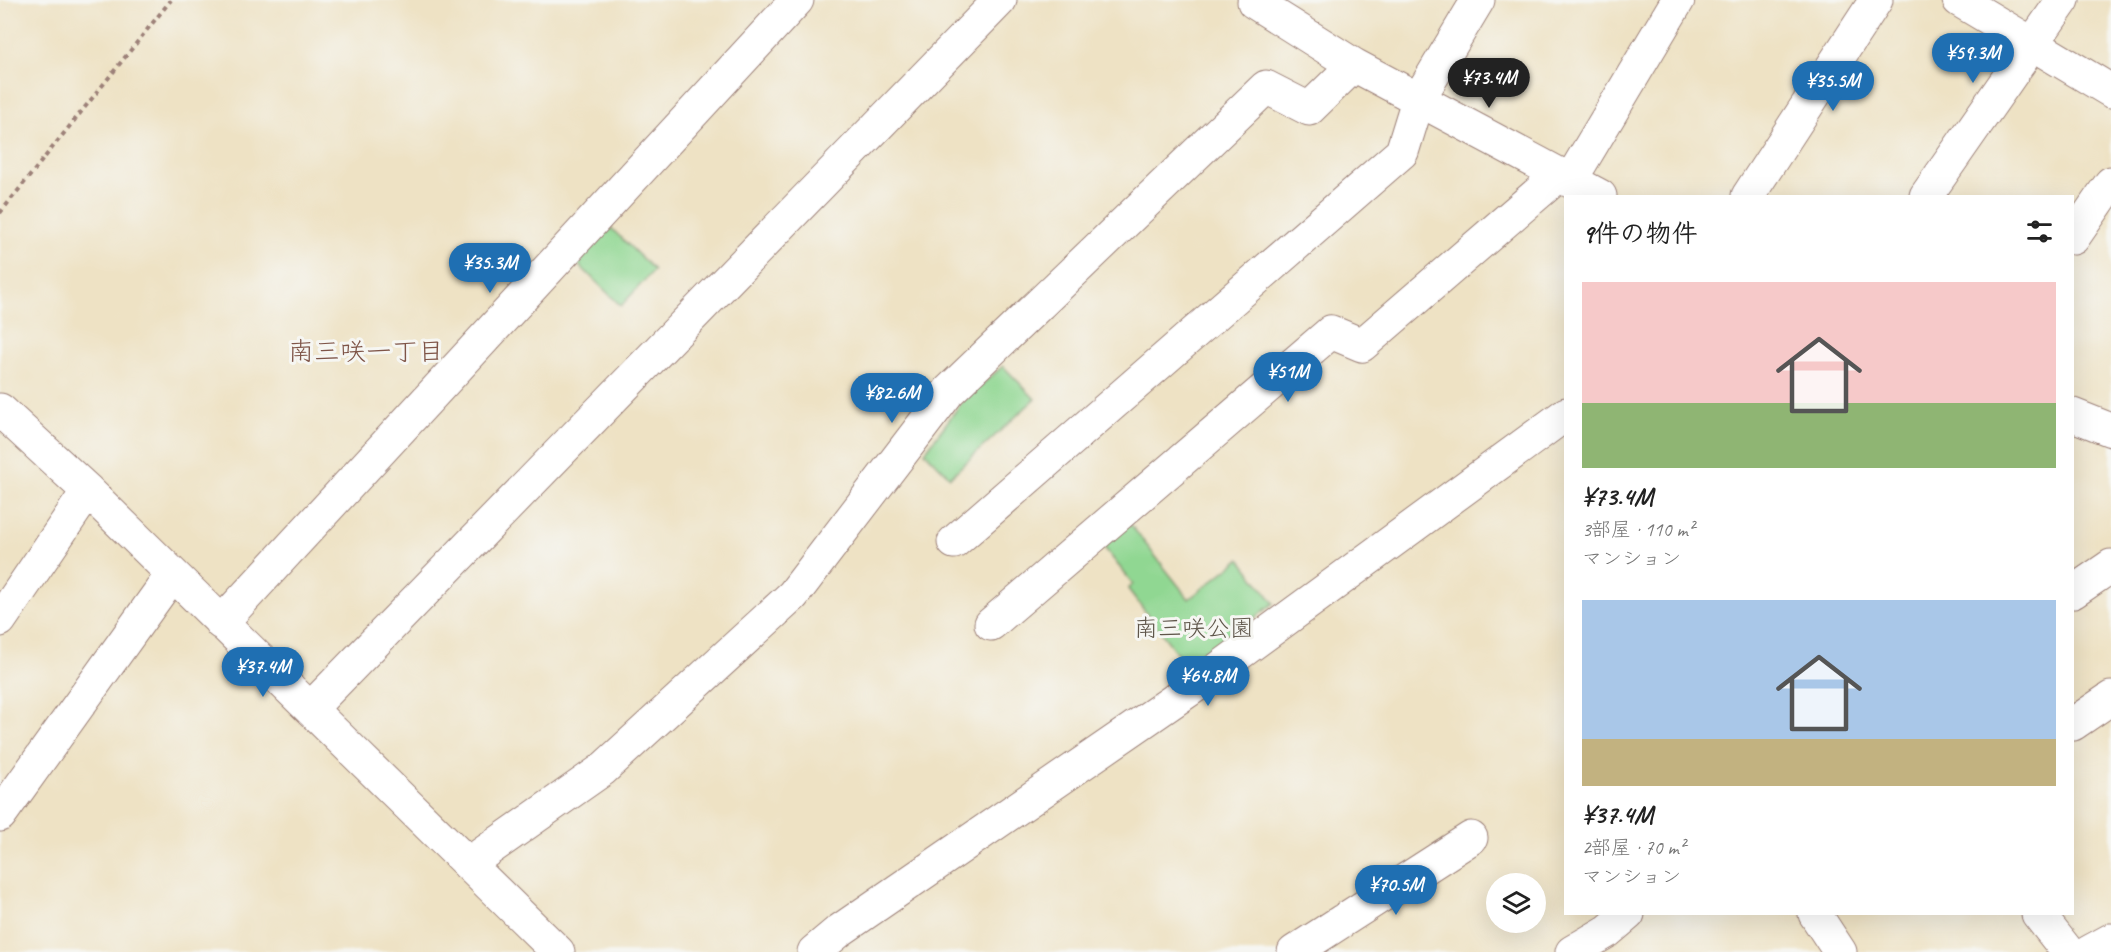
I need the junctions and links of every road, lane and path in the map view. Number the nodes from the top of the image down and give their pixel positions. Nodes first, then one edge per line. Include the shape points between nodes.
1 (171, 0) edge
2 (797, 0) edge
3 (1000, 0) edge
4 (1256, 0) edge
5 (1478, 0) edge
6 (1678, 0) edge
7 (1876, 0) edge
8 (1959, 0) edge
9 (2062, 0) edge
10 (2032, 44) junction
11 (1354, 65) junction
12 (2111, 91) edge
13 (1418, 100) junction
14 (1565, 178) junction
15 (2111, 183) edge
16 (1598, 195) edge
17 (1749, 195) edge
18 (1927, 195) edge
19 (0, 213) edge
20 (2074, 237) edge
21 (0, 410) edge
22 (1564, 415) edge
23 (2074, 415) edge
24 (2111, 430) edge
25 (88, 490) junction
26 (954, 542) dead end
27 (2111, 566) edge
28 (172, 575) junction
29 (2074, 591) edge
30 (0, 620) edge
31 (221, 623) junction
32 (991, 624) dead end
33 (2111, 698) edge
34 (311, 708) junction
35 (2074, 723) edge
36 (0, 815) edge
37 (1471, 838) dead end
38 (468, 864) junction
39 (1816, 915) edge
40 (2039, 915) edge
41 (1619, 932) edge
42 (2111, 940) edge
43 (558, 952) edge
44 (814, 952) edge
45 (1294, 952) edge
46 (1572, 952) edge
47 (1840, 952) edge
48 (2068, 952) edge
49 (2089, 952) edge

1 - 19 path
2 - 31 street
3 - 34 street
4 - 11 street
5 - 13 street
6 - 14 street
7 - 17 street
8 - 10 street
9 - 10 street
10 - 12 street
10 - 18 street
11 - 13 street
11 - 38 street via 1309,109 1266,87 949,391 793,595 602,770
13 - 14 street
13 - 26 street via 1402,152
14 - 16 street
14 - 32 street via 1362,345 1331,333
15 - 20 street
21 - 25 street
22 - 44 street via 1195,686
23 - 24 street
25 - 28 street
25 - 30 street
27 - 29 street
28 - 31 street
28 - 36 street
31 - 34 street
33 - 35 street
34 - 38 street
37 - 45 street
38 - 43 street
39 - 47 street
40 - 48 street
41 - 46 street
42 - 49 street

